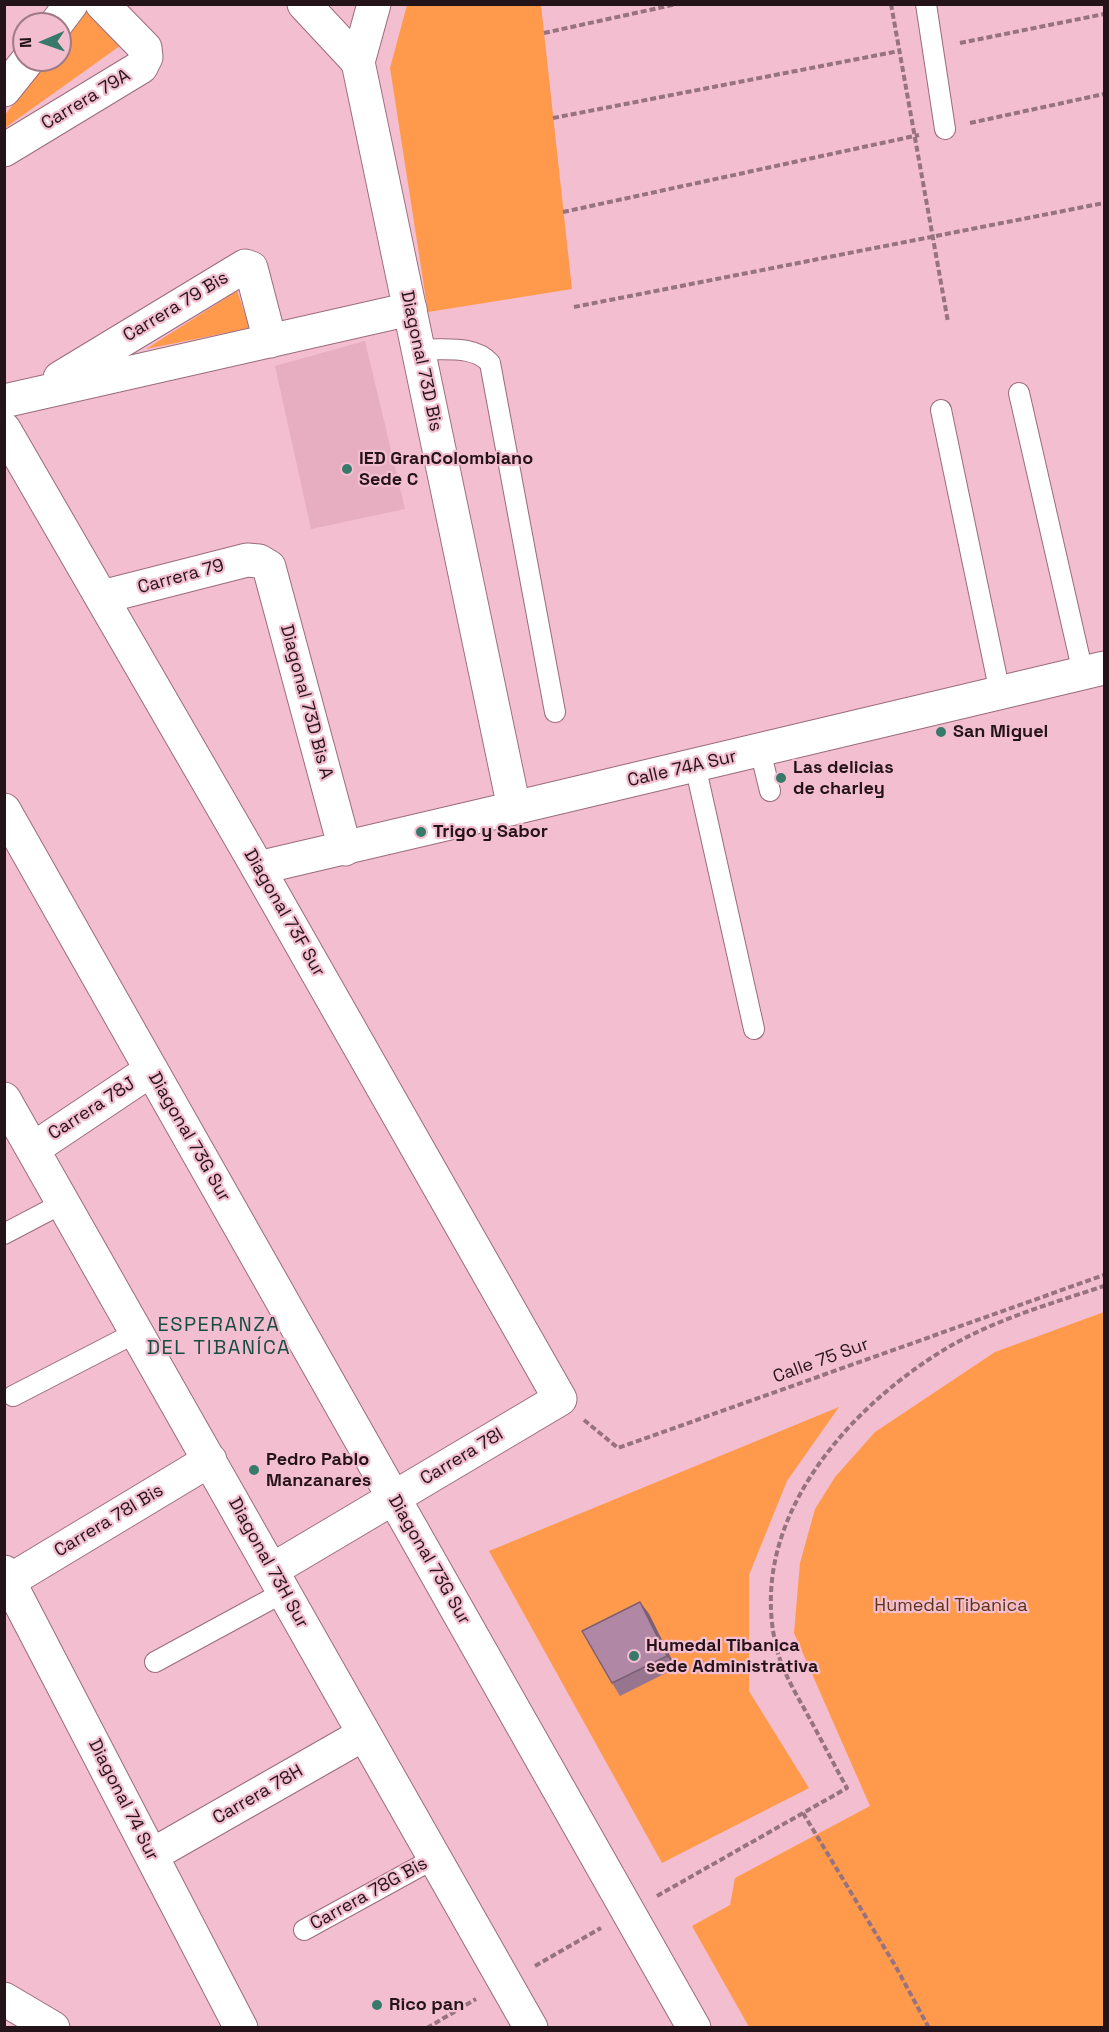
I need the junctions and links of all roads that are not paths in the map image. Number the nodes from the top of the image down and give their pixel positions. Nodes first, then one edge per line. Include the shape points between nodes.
1 (304, 4) edge
2 (374, 4) edge
3 (926, 4) edge
4 (112, 8) edge
5 (358, 62) junction
6 (18, 72) edge
7 (4, 90) edge
8 (945, 129) road end
9 (4, 150) edge
10 (410, 309) junction
11 (270, 341) junction
12 (418, 349) junction
13 (38, 392) junction
14 (1019, 393) dead end
15 (4, 401) edge
16 (941, 410) dead end
17 (4, 429) edge
18 (259, 561) joint
19 (102, 597) junction
20 (1094, 670) edge
21 (1000, 693) junction
22 (555, 712) dead end
23 (760, 750) junction
24 (695, 765) junction
25 (770, 791) dead end
26 (514, 808) junction
27 (4, 810) edge
28 (345, 849) junction
29 (258, 868) junction
30 (754, 1029) dead end
31 (151, 1070) junction
32 (4, 1099) edge
33 (33, 1149) junction
34 (63, 1203) junction
35 (4, 1234) edge
36 (137, 1332) junction
37 (13, 1396) dead end
38 (560, 1399) joint
39 (210, 1460) junction
40 (394, 1498) junction
41 (7, 1576) edge
42 (278, 1581) junction
43 (155, 1662) dead end
44 (364, 1734) junction
45 (152, 1856) junction
46 (435, 1858) junction
47 (304, 1930) dead end
48 (4, 1999) edge
49 (53, 2028) edge
50 (241, 2028) edge
51 (531, 2028) edge
52 (694, 2028) edge

1 - 5 street
2 - 5 street
3 - 8 lane
4 - 9 street, Carrera 79A via 145,48 141,66
5 - 10 street, Diagonal 73D Bis
6 - 7 street
10 - 11 street, Carrera 79 Bis
10 - 12 street, Diagonal 73D Bis
11 - 13 street, Carrera 79 Bis
11 - 13 street, Carrera 79 Bis via 251,268 245,266
12 - 22 lane via 473,350 490,363
12 - 26 street, Diagonal 73D Bis
13 - 15 street, Carrera 79 Bis
14 - 20 lane
16 - 21 lane
17 - 19 street, Diagonal 73F Sur
18 - 19 street, Carrera 79 via 247,560
18 - 28 street, Diagonal 73D Bis A via 270,567
19 - 29 street, Diagonal 73F Sur
20 - 21 street, Calle 74A Sur
21 - 23 street, Calle 74A Sur
23 - 24 street, Calle 74A Sur
23 - 25 lane
24 - 26 street, Calle 74A Sur
24 - 30 lane
26 - 28 street, Calle 74A Sur
27 - 31 street, Diagonal 73G Sur
28 - 29 street, Calle 74A Sur
29 - 38 street, Diagonal 73F Sur
31 - 33 street, Carrera 78J
31 - 40 street, Diagonal 73G Sur
32 - 33 street, Diagonal 73H Sur
33 - 34 street, Diagonal 73H Sur
34 - 35 lane
34 - 36 street, Diagonal 73H Sur
36 - 37 lane
36 - 39 street, Diagonal 73H Sur
38 - 40 street, Carrera 78I
39 - 41 street, Carrera 78I Bis
39 - 42 street, Diagonal 73H Sur
40 - 42 street, Carrera 78I
40 - 52 street, Diagonal 73G Sur
41 - 45 street, Diagonal 74 Sur
42 - 43 lane
42 - 44 street, Diagonal 73H Sur
44 - 45 street, Carrera 78H
44 - 46 street, Diagonal 73H Sur
45 - 50 street, Diagonal 74 Sur
46 - 47 lane, Carrera 78G Bis
46 - 51 street, Diagonal 73H Sur
48 - 49 street

